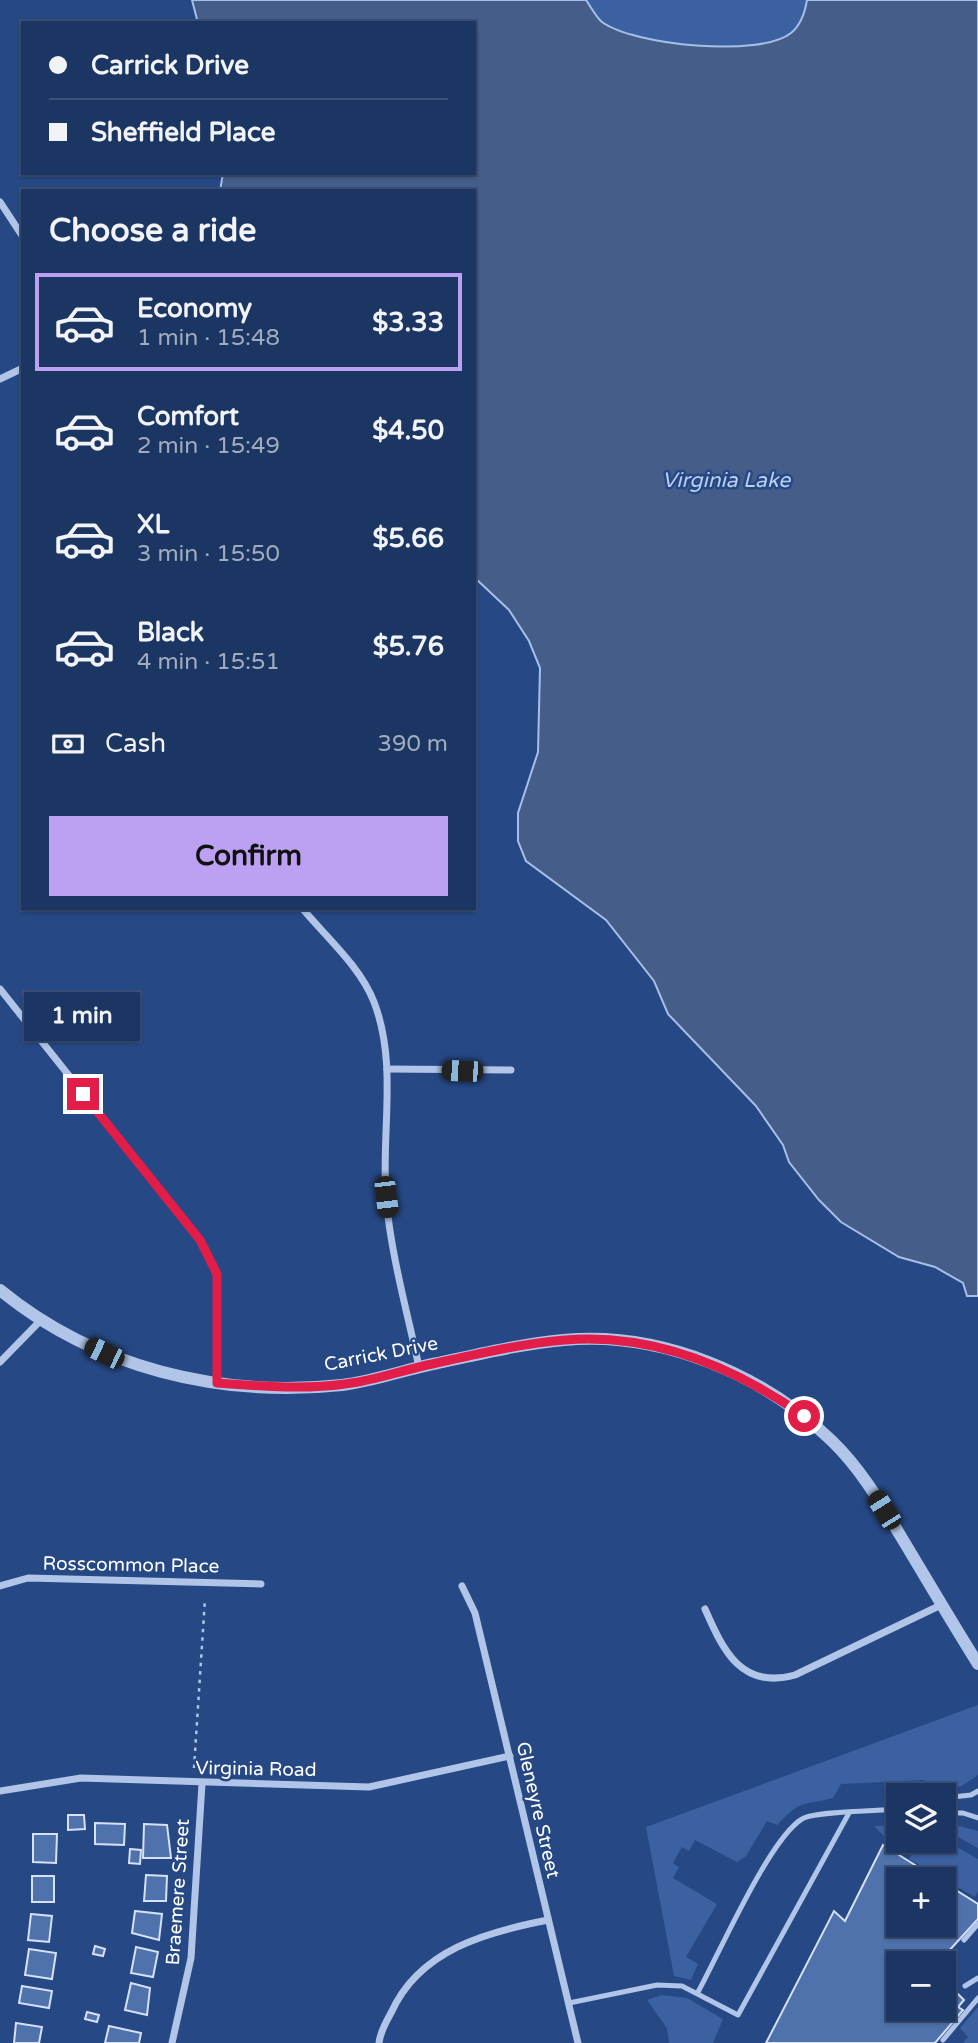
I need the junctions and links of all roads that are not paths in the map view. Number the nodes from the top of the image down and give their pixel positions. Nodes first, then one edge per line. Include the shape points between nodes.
1 (0, 202) edge
2 (21, 234) edge
3 (21, 369) edge
4 (0, 379) edge
5 (304, 910) edge
6 (0, 989) edge
7 (387, 1069) junction
8 (510, 1070) dead end
9 (0, 1290) edge
10 (40, 1321) junction
11 (0, 1362) edge
12 (419, 1367) junction
13 (217, 1383) junction
14 (261, 1584) dead end
15 (0, 1586) edge
16 (462, 1586) dead end
17 (941, 1605) junction
18 (705, 1609) dead end
19 (978, 1664) edge
20 (510, 1756) junction
21 (202, 1784) junction
22 (0, 1791) edge
23 (978, 1791) edge
24 (956, 1797) edge
25 (886, 1810) edge
26 (849, 1813) junction
27 (956, 1813) edge
28 (978, 1818) edge
29 (548, 1920) junction
30 (978, 1924) edge
31 (964, 1940) dead end
32 (978, 1978) edge
33 (965, 1986) dead end
34 (698, 1993) junction
35 (978, 1998) edge
36 (569, 2003) junction
37 (943, 2039) dead end
38 (173, 2043) edge
39 (379, 2043) edge
40 (578, 2043) edge

1 - 2 street
3 - 4 street
5 - 7 street via 373,999 383,1030
6 - 13 street via 211,1258 217,1274
7 - 8 street
7 - 12 street via 386,1197
9 - 10 street, Carrick Drive
10 - 11 street
10 - 13 street, Carrick Drive via 134,1364
12 - 13 street, Carrick Drive via 344,1385
12 - 17 street, Carrick Drive via 538,1344 600,1340 676,1352 739,1375 804,1416 841,1450 872,1490
14 - 15 street, Rosscommon Place via 28,1578
16 - 20 street, Gleneyre Street via 475,1613
17 - 18 street via 795,1675 768,1679 753,1675 729,1656
17 - 19 street, Carrick Drive
20 - 21 street, Virginia Road via 369,1787
20 - 29 street, Gleneyre Street
21 - 22 street, Virginia Road via 81,1778
21 - 38 street, Braemere Street via 191,1958
23 - 24 lane
25 - 26 lane
26 - 34 lane via 804,1817 786,1833
26 - 34 lane via 738,2015
27 - 28 lane
29 - 36 street, Gleneyre Street
29 - 39 street via 458,1944 428,1964 397,1998
30 - 31 lane
32 - 33 lane
34 - 36 lane via 682,1986 657,1985
35 - 37 lane
36 - 40 street, Gleneyre Street

